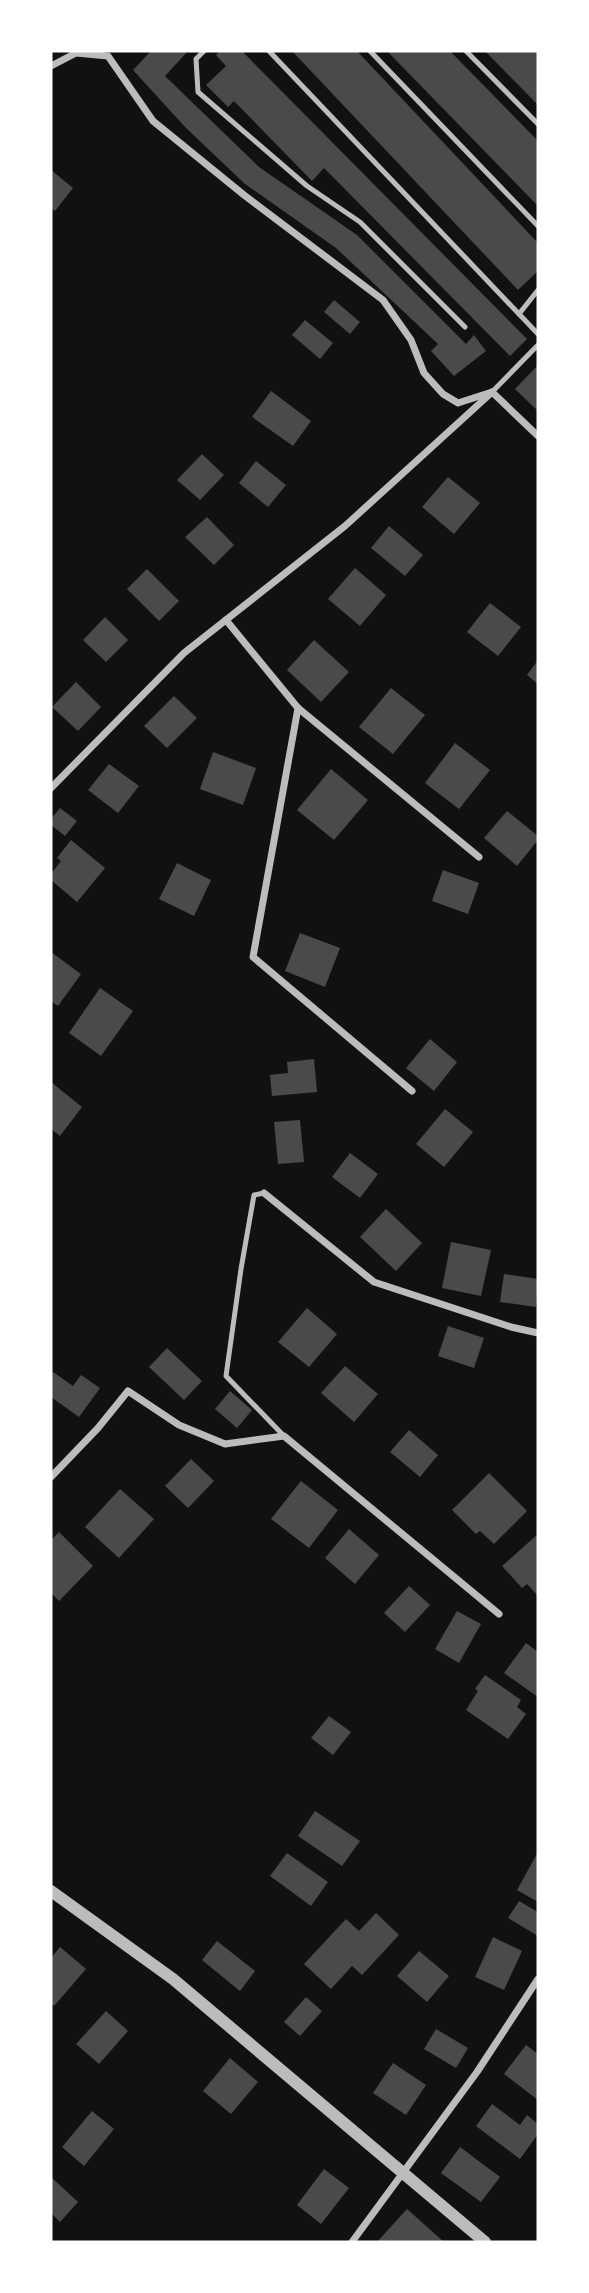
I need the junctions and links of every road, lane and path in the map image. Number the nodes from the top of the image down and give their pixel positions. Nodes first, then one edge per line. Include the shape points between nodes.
1 (204, 51) edge
2 (269, 51) edge
3 (370, 51) edge
4 (467, 51) edge
5 (51, 66) edge
6 (538, 124) edge
7 (538, 226) edge
8 (538, 290) edge
9 (519, 314) junction
10 (464, 327) dead end
11 (538, 334) edge
12 (538, 345) edge
13 (492, 392) junction
14 (538, 436) edge
15 (226, 620) junction
16 (298, 708) junction
17 (51, 788) edge
18 (479, 857) dead end
19 (412, 1091) dead end
20 (264, 1193) joint
21 (538, 1333) edge
22 (284, 1436) junction
23 (51, 1478) edge
24 (499, 1614) dead end
25 (51, 1891) edge
26 (538, 1979) edge
27 (404, 2174) junction
28 (352, 2242) edge
29 (485, 2242) edge

1 - 10 lane via 196,59 198,92 307,186 360,222
2 - 9 lane
3 - 7 lane
4 - 6 lane
5 - 13 street via 76,52 108,56 153,121 383,300 411,340 424,373 443,394 458,403
8 - 9 lane
9 - 11 lane
12 - 13 lane
13 - 14 street
13 - 15 street via 345,526
15 - 16 street
15 - 17 street via 184,653
16 - 18 street
16 - 19 street via 253,957
20 - 21 street via 373,1282
20 - 22 lane via 254,1195 226,1376
22 - 23 street via 225,1444 179,1425 128,1391
22 - 24 street
25 - 27 street via 173,1979
26 - 27 street
27 - 28 street
27 - 29 street

